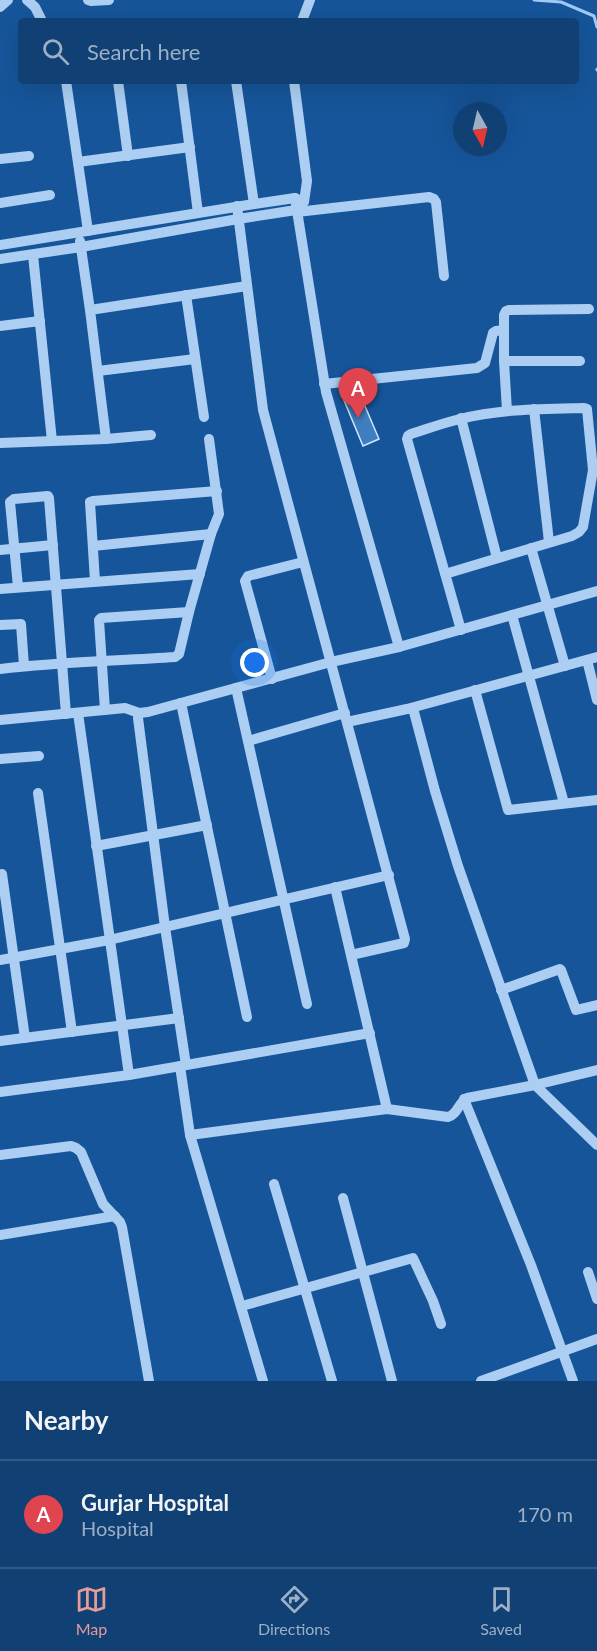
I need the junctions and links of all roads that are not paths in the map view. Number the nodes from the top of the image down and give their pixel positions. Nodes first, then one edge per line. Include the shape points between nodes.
1 (9, 0) edge
2 (27, 0) edge
3 (88, 0) edge
4 (109, 0) edge
5 (310, 0) edge
6 (0, 7) edge
7 (40, 18) edge
8 (303, 18) edge
9 (66, 84) edge
10 (118, 84) edge
11 (181, 84) edge
12 (236, 84) edge
13 (294, 84) edge
14 (190, 147) junction
15 (29, 156) dead end
16 (128, 156) junction
17 (0, 159) edge
18 (78, 162) junction
19 (50, 195) dead end
20 (0, 202) edge
21 (254, 204) junction
22 (237, 206) junction
23 (298, 206) junction
24 (198, 213) junction
25 (238, 219) junction
26 (84, 231) junction
27 (0, 245) edge
28 (81, 247) junction
29 (33, 255) junction
30 (0, 259) edge
31 (444, 276) dead end
32 (247, 286) junction
33 (186, 295) junction
34 (589, 309) dead end
35 (90, 310) junction
36 (40, 321) junction
37 (0, 326) edge
38 (504, 330) junction
39 (195, 359) junction
40 (504, 361) junction
41 (580, 361) dead end
42 (98, 371) junction
43 (324, 384) junction
44 (534, 409) junction
45 (507, 411) junction
46 (204, 417) dead end
47 (461, 418) junction
48 (151, 435) dead end
49 (209, 438) dead end
50 (106, 439) junction
51 (52, 441) junction
52 (0, 443) edge
53 (217, 491) junction
54 (211, 534) junction
55 (549, 542) junction
56 (53, 545) junction
57 (93, 546) junction
58 (531, 548) junction
59 (15, 549) junction
60 (0, 550) edge
61 (497, 558) junction
62 (303, 562) junction
63 (445, 573) junction
64 (200, 574) junction
65 (95, 581) junction
66 (56, 584) junction
67 (18, 587) junction
68 (0, 589) edge
69 (597, 591) edge
70 (547, 605) junction
71 (189, 612) junction
72 (512, 615) junction
73 (0, 625) edge
74 (461, 630) junction
75 (399, 647) junction
76 (592, 658) edge
77 (62, 662) junction
78 (101, 662) junction
79 (331, 662) junction
80 (24, 666) junction
81 (565, 666) junction
82 (0, 669) edge
83 (529, 676) junction
84 (272, 679) junction
85 (236, 688) junction
86 (476, 690) junction
87 (597, 700) edge
88 (181, 703) junction
89 (407, 709) junction
90 (105, 710) junction
91 (136, 712) junction
92 (78, 713) junction
93 (66, 714) junction
94 (346, 718) junction
95 (0, 720) edge
96 (248, 741) junction
97 (39, 756) dead end
98 (0, 759) edge
99 (38, 793) dead end
100 (597, 800) edge
101 (564, 803) junction
102 (207, 825) junction
103 (153, 835) junction
104 (96, 846) junction
105 (2, 874) dead end
106 (388, 875) junction
107 (335, 887) junction
108 (283, 900) junction
109 (225, 913) junction
110 (165, 927) junction
111 (109, 940) junction
112 (60, 950) junction
113 (351, 955) junction
114 (14, 958) junction
115 (0, 960) edge
116 (501, 990) junction
117 (307, 1004) dead end
118 (597, 1005) edge
119 (247, 1017) dead end
120 (179, 1018) junction
121 (122, 1026) junction
122 (72, 1032) junction
123 (370, 1033) junction
124 (25, 1038) junction
125 (0, 1041) edge
126 (183, 1066) junction
127 (597, 1070) edge
128 (129, 1075) junction
129 (535, 1085) junction
130 (0, 1092) edge
131 (464, 1099) junction
132 (387, 1109) junction
133 (190, 1135) junction
134 (597, 1146) edge
135 (0, 1155) edge
136 (274, 1184) dead end
137 (343, 1198) dead end
138 (115, 1216) junction
139 (0, 1235) edge
140 (363, 1272) junction
141 (588, 1272) dead end
142 (304, 1289) junction
143 (597, 1299) edge
144 (242, 1306) junction
145 (441, 1324) dead end
146 (597, 1339) edge
147 (562, 1351) junction
148 (509, 1376) edge
149 (149, 1381) edge
150 (263, 1381) edge
151 (332, 1381) edge
152 (392, 1381) edge
153 (481, 1381) edge
154 (573, 1381) edge

1 - 6 street
2 - 7 street
3 - 4 street
5 - 8 street
9 - 18 street
10 - 16 street
11 - 14 street
12 - 21 street
13 - 23 street via 307,181
14 - 16 street
14 - 24 street
15 - 17 street
16 - 18 street
18 - 26 street
19 - 20 street
21 - 22 street
21 - 23 street
22 - 24 street
22 - 25 street
23 - 25 street
23 - 31 street via 434,199
23 - 43 street
24 - 26 street
25 - 28 street
25 - 32 street
26 - 27 street
26 - 28 street
28 - 29 street
28 - 35 street
29 - 30 street
29 - 36 street
32 - 33 street
32 - 62 street via 263,410
33 - 35 street
33 - 39 street
34 - 38 street via 509,310 504,315
35 - 42 street
36 - 37 street
36 - 51 street
38 - 40 street
38 - 43 street via 493,333 485,363 477,368
39 - 42 street
39 - 46 street
40 - 41 street
40 - 45 street
42 - 50 street
43 - 75 street
44 - 45 street
44 - 55 street
44 - 55 street via 584,408 588,412 592,470 583,527 572,536
45 - 47 street
47 - 61 street
47 - 63 street via 411,434 407,440
48 - 50 street
49 - 53 street
50 - 51 street
51 - 52 street
53 - 54 street via 219,514
53 - 57 street via 90,502
54 - 57 street
54 - 64 street
55 - 58 street
56 - 59 street
56 - 59 street via 49,496 14,499 10,502
56 - 66 street
57 - 65 street
58 - 61 street
58 - 70 street
59 - 60 street
59 - 67 street
61 - 63 street
62 - 79 street
62 - 84 street via 246,579
63 - 74 street
64 - 65 street
64 - 71 street
65 - 66 street
66 - 67 street
66 - 77 street
67 - 68 street
69 - 70 street
70 - 72 street
70 - 81 street
71 - 78 street via 177,656
71 - 78 street via 101,618
72 - 74 street
72 - 83 street
73 - 80 street via 21,624
74 - 75 street
75 - 79 street
76 - 81 street
76 - 87 street
77 - 78 street
77 - 80 street
77 - 93 street
78 - 90 street
79 - 84 street
79 - 94 street
80 - 82 street
81 - 83 street
83 - 86 street
83 - 101 street
84 - 85 street
85 - 88 street
85 - 96 street
86 - 89 street
86 - 101 street via 508,810
88 - 91 street
88 - 102 street
89 - 94 street
89 - 116 street via 414,712 458,866
90 - 91 street via 125,708
90 - 92 street
91 - 103 street
92 - 93 street
92 - 104 street
93 - 95 street
94 - 96 street
94 - 106 street
96 - 108 street
97 - 98 street
99 - 112 street
100 - 101 street
102 - 103 street
102 - 109 street
103 - 104 street
103 - 110 street
104 - 111 street
105 - 114 street
106 - 107 street
106 - 113 street via 405,941
107 - 108 street
107 - 113 street
108 - 109 street
108 - 117 street
109 - 110 street
109 - 119 street
110 - 111 street
110 - 120 street
111 - 112 street
111 - 121 street
112 - 114 street
112 - 122 street
113 - 123 street
114 - 115 street
114 - 124 street
116 - 118 street via 560,969 576,1010
116 - 129 street
120 - 121 street
120 - 126 street
121 - 122 street
121 - 128 street
122 - 124 street
123 - 126 street
123 - 132 street
124 - 125 street
126 - 128 street
126 - 133 street
127 - 129 street
128 - 130 street
129 - 131 street
129 - 134 street
131 - 132 street via 455,1113 443,1118
131 - 147 street
132 - 133 street
133 - 144 street
135 - 138 street via 76,1148 103,1204
136 - 142 street
137 - 140 street
138 - 139 street
138 - 149 street via 122,1227
140 - 142 street
140 - 145 street via 413,1258
140 - 152 street
141 - 143 street
142 - 144 street
142 - 151 street
144 - 150 street
146 - 147 street
147 - 148 street
147 - 154 street
148 - 153 street

